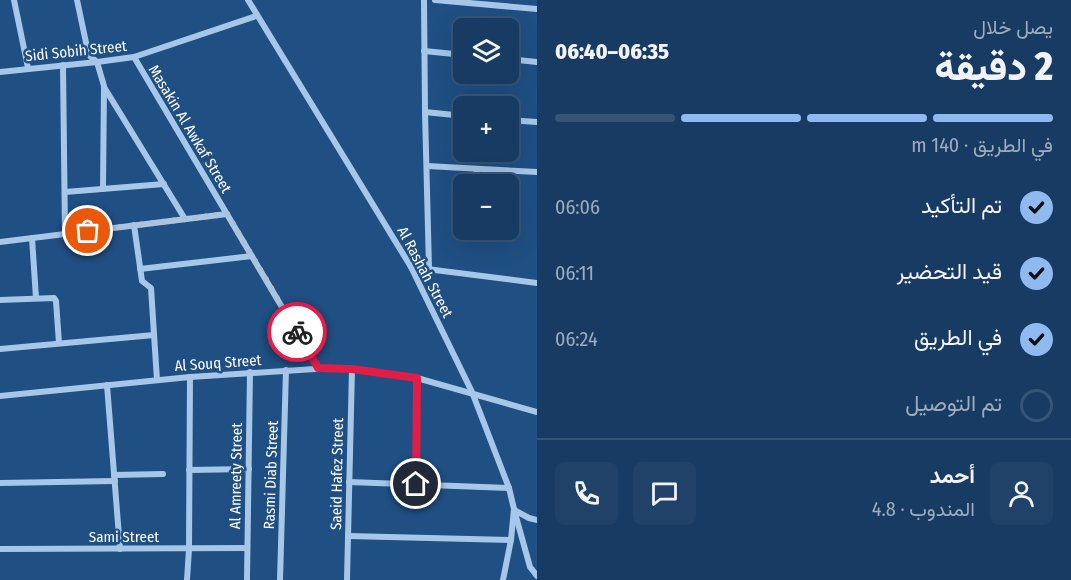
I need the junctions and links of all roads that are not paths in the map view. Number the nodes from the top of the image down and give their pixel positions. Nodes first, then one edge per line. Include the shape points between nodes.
1 (14, 0) edge
2 (77, 0) edge
3 (248, 0) edge
4 (424, 0) edge
5 (435, 0) edge
6 (537, 9) edge
7 (256, 16) junction
8 (424, 51) junction
9 (453, 54) edge
10 (134, 57) junction
11 (519, 60) edge
12 (97, 62) junction
13 (537, 62) edge
14 (63, 65) junction
15 (28, 68) junction
16 (0, 72) edge
17 (104, 86) junction
18 (425, 112) junction
19 (453, 115) edge
20 (519, 121) edge
21 (537, 122) edge
22 (427, 166) junction
23 (477, 169) junction
24 (537, 172) edge
25 (476, 174) edge
26 (164, 184) junction
27 (103, 189) junction
28 (64, 192) junction
29 (227, 214) junction
30 (185, 219) junction
31 (134, 225) junction
32 (65, 234) junction
33 (32, 238) junction
34 (0, 242) edge
35 (252, 256) junction
36 (411, 267) junction
37 (429, 268) junction
38 (140, 269) junction
39 (537, 283) edge
40 (36, 298) junction
41 (0, 300) edge
42 (154, 335) junction
43 (59, 344) junction
44 (0, 349) edge
45 (318, 368) junction
46 (352, 369) junction
47 (286, 370) junction
48 (250, 372) junction
49 (190, 377) junction
50 (417, 378) junction
51 (158, 380) junction
52 (107, 385) junction
53 (472, 392) junction
54 (0, 396) edge
55 (537, 412) edge
56 (249, 469) junction
57 (189, 470) junction
58 (163, 474) dead end
59 (115, 478) junction
60 (349, 482) junction
61 (0, 483) edge
62 (416, 484) junction
63 (509, 488) junction
64 (514, 509) junction
65 (537, 520) edge
66 (348, 536) junction
67 (511, 540) junction
68 (247, 548) junction
69 (0, 549) edge
70 (120, 549) junction
71 (189, 549) junction
72 (537, 576) edge
73 (187, 580) edge
74 (247, 580) edge
75 (280, 580) edge
76 (346, 580) edge
77 (503, 580) edge

1 - 15 street
2 - 12 street via 88,52
3 - 7 street, Al Rashah Street
4 - 8 street
5 - 6 street
7 - 10 street, Sidi Sobih Street
7 - 36 street, Al Rashah Street
8 - 9 street
8 - 18 street
10 - 12 street, Sidi Sobih Street
10 - 29 street, Masakin Al Awkaf Street
11 - 13 street
12 - 14 street, Sidi Sobih Street
12 - 17 street
14 - 15 street, Sidi Sobih Street
14 - 28 street
15 - 16 street, Sidi Sobih Street
17 - 26 street
17 - 27 street
18 - 19 street
18 - 22 street
20 - 21 street
22 - 23 street
22 - 37 street
23 - 24 street
23 - 25 street
26 - 27 street
26 - 30 street
27 - 28 street
28 - 32 street
29 - 30 street
29 - 35 street, Masakin Al Awkaf Street
30 - 31 street
31 - 32 street
31 - 38 street
32 - 33 street
33 - 34 street
33 - 40 street
35 - 38 street
35 - 45 street, Masakin Al Awkaf Street
36 - 37 street
36 - 53 street, Al Rashah Street
37 - 39 street
38 - 42 street via 142,281 151,288
40 - 41 street
40 - 43 street via 56,300
42 - 43 street
42 - 51 street
43 - 44 street
45 - 46 street, Al Souq Street
45 - 47 street, Al Souq Street
46 - 50 street, Al Souq Street
46 - 60 street, Saeid Hafez Street
47 - 48 street, Al Souq Street
47 - 75 street, Rasmi Diab Street
48 - 49 street, Al Souq Street
48 - 56 street, Al Amreety Street
49 - 51 street, Al Souq Street
49 - 57 street
50 - 53 street, Al Souq Street
50 - 62 street
51 - 52 street, Al Souq Street
52 - 54 street, Al Souq Street
52 - 59 street
53 - 55 street, Al Souq Street
53 - 63 street, Al Rashah Street
56 - 57 street
56 - 68 street, Al Amreety Street
57 - 71 street
58 - 59 street
59 - 61 street
59 - 70 street
60 - 62 street
60 - 66 street, Saeid Hafez Street
62 - 63 street
63 - 64 street, Al Rashah Street
64 - 65 street
64 - 67 street, Al Rashah Street
64 - 72 street via 530,567
66 - 67 street
66 - 76 street, Saeid Hafez Street
67 - 77 street, Al Rashah Street
68 - 71 street, Sami Street
68 - 74 street, Al Amreety Street
69 - 70 street, Sami Street
70 - 71 street, Sami Street
71 - 73 street

